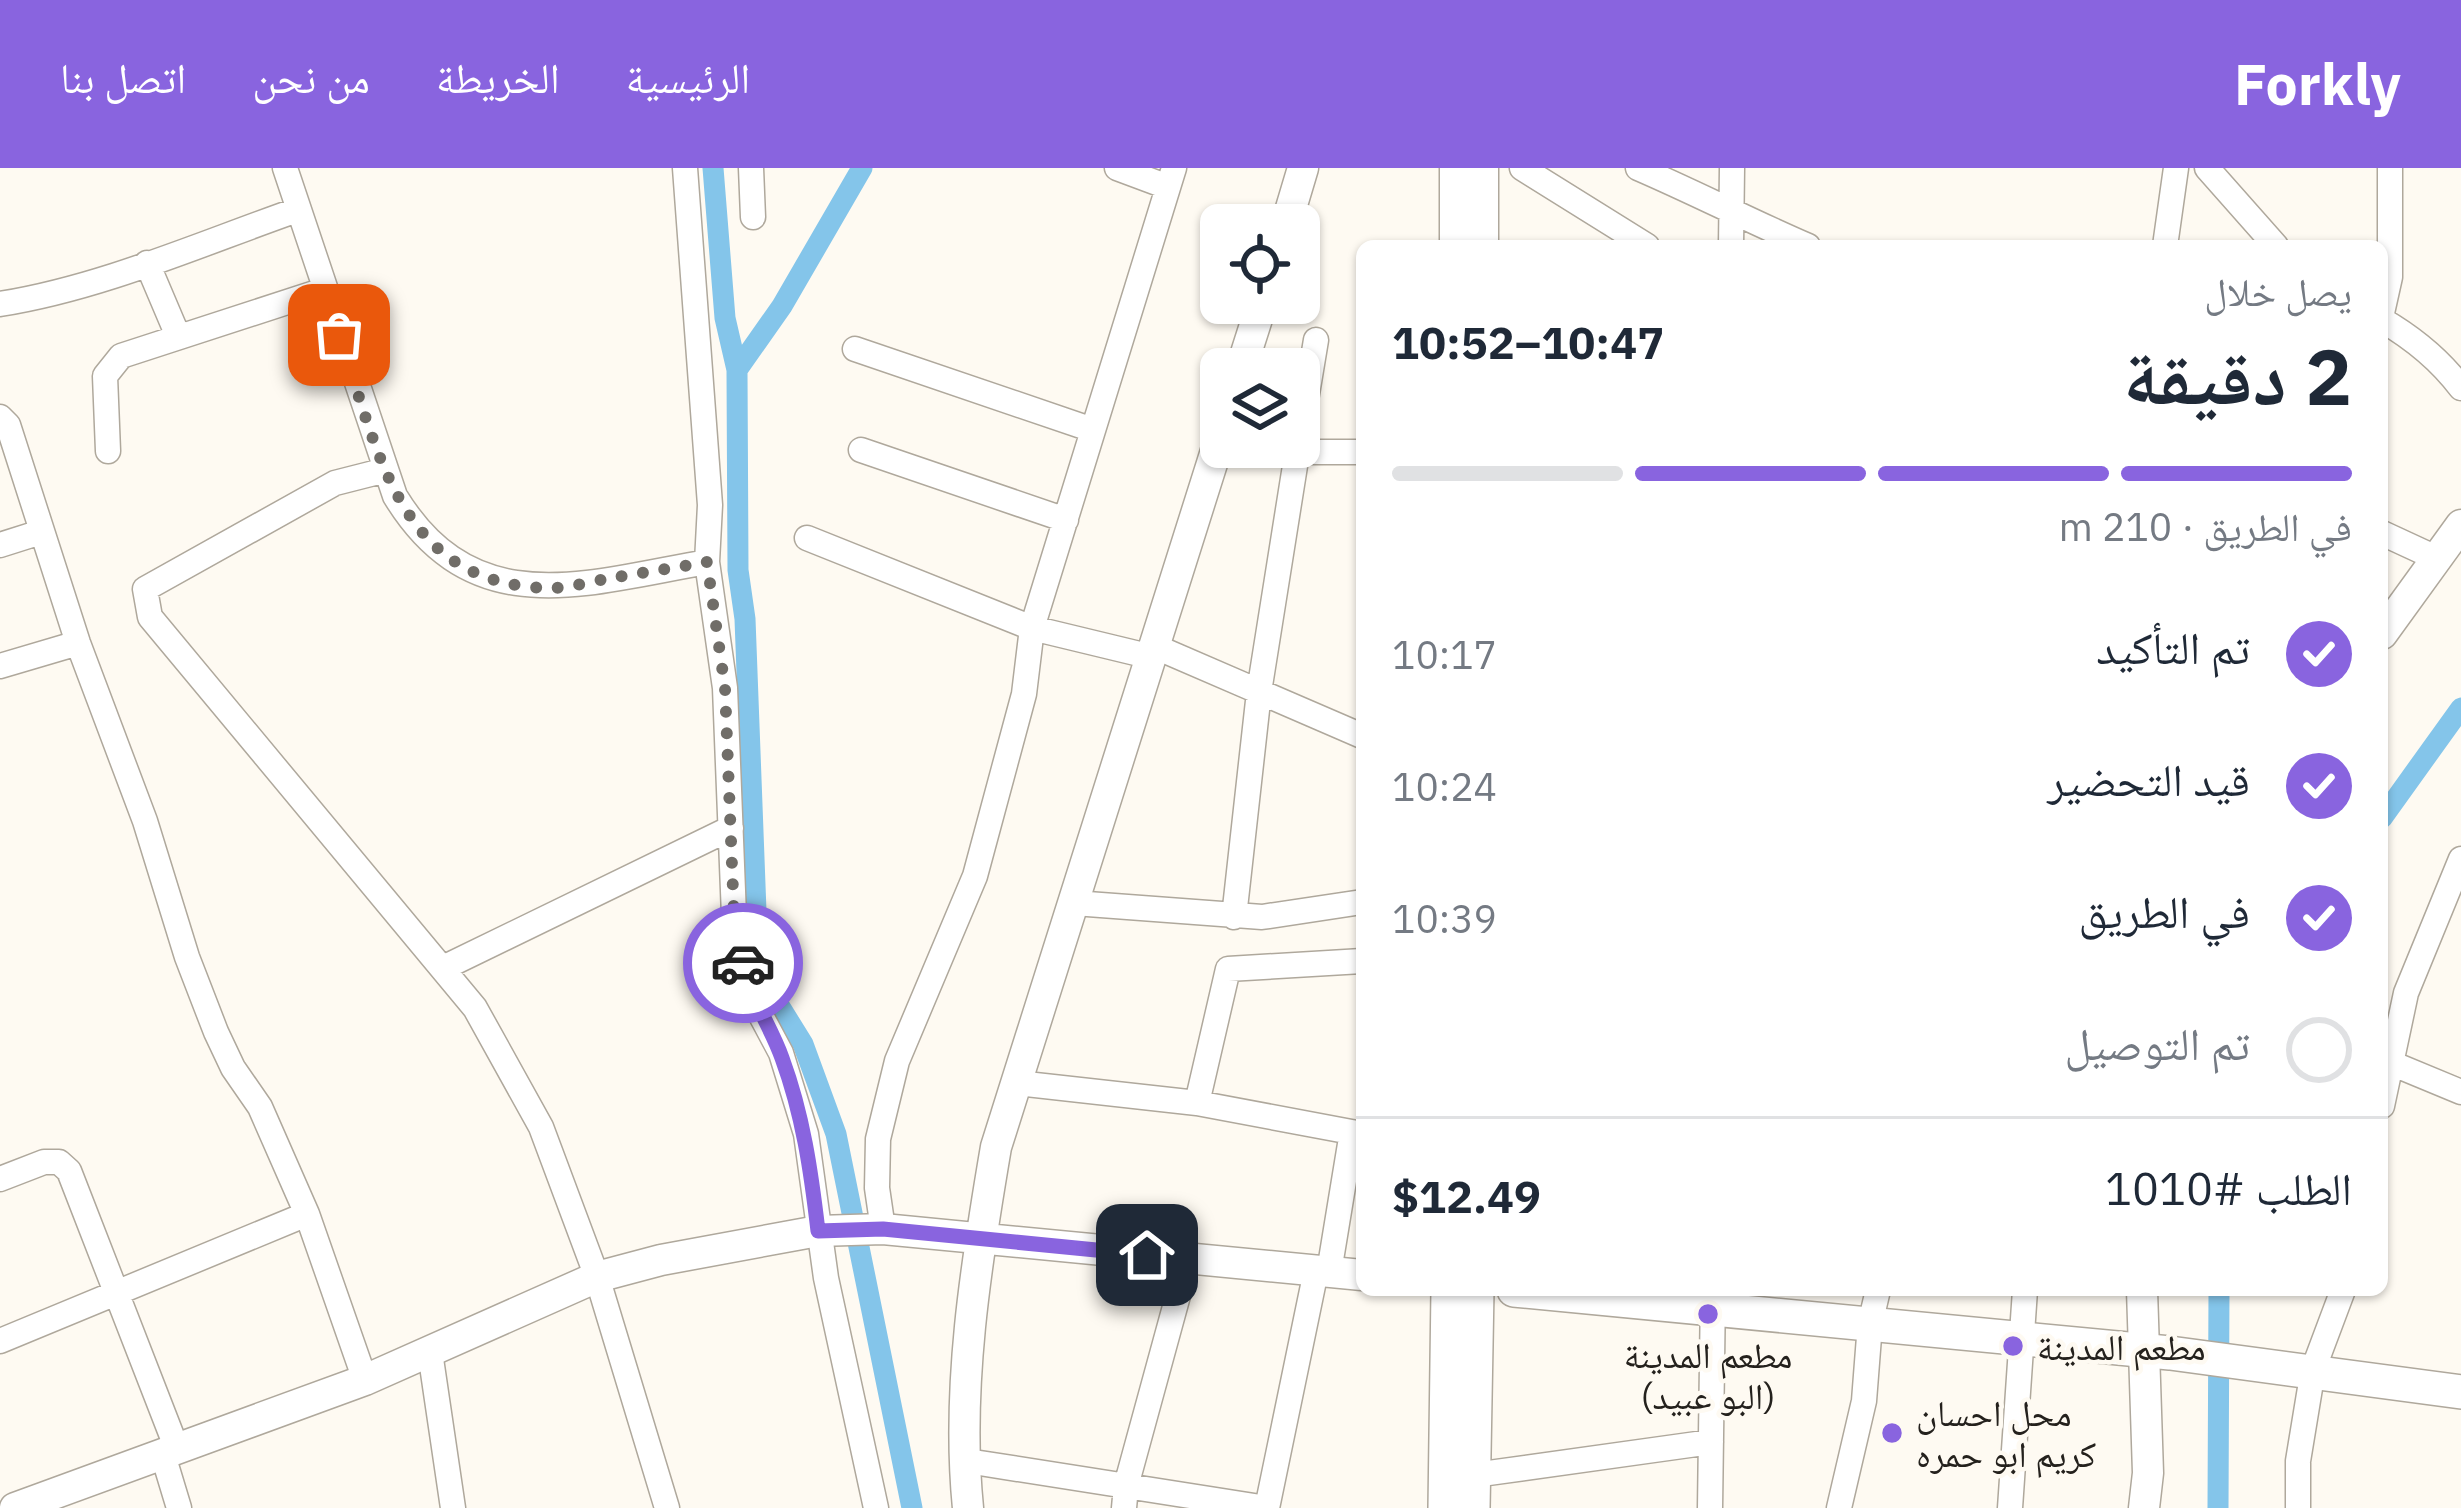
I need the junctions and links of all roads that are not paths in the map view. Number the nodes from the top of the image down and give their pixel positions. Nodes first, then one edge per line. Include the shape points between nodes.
1 (285, 168) edge
2 (685, 168) edge
3 (751, 168) edge
4 (1117, 168) edge
5 (1303, 168) edge
6 (1455, 168) edge
7 (1484, 168) edge
8 (1522, 168) edge
9 (1638, 168) edge
10 (1732, 168) edge
11 (2176, 168) edge
12 (2206, 168) edge
13 (2390, 168) edge
14 (1171, 177) edge
15 (1292, 204) edge
16 (297, 210) junction
17 (1732, 215) junction
18 (753, 217) dead end
19 (1455, 240) edge
20 (1483, 240) edge
21 (1636, 240) edge
22 (1731, 240) edge
23 (1793, 240) edge
24 (2166, 240) edge
25 (2271, 240) edge
26 (146, 263) junction
27 (2388, 288) edge
28 (324, 290) junction
29 (0, 304) edge
30 (2388, 320) edge
31 (178, 336) junction
32 (1316, 340) dead end
33 (1314, 348) edge
34 (855, 349) dead end
35 (2461, 388) edge
36 (0, 417) edge
37 (1093, 430) junction
38 (1320, 449) edge
39 (860, 450) dead end
40 (107, 451) dead end
41 (1356, 452) edge
42 (1211, 468) edge
43 (1289, 468) edge
44 (386, 470) junction
45 (1066, 520) junction
46 (2461, 525) edge
47 (41, 532) junction
48 (2388, 536) edge
49 (808, 538) dead end
50 (0, 545) edge
51 (2436, 558) junction
52 (707, 562) junction
53 (2388, 626) edge
54 (1032, 628) junction
55 (78, 643) junction
56 (1154, 652) junction
57 (0, 666) edge
58 (1259, 692) junction
59 (1356, 733) edge
60 (730, 827) junction
61 (2461, 859) edge
62 (1074, 903) junction
63 (1356, 903) edge
64 (1234, 917) junction
65 (1356, 961) edge
66 (443, 968) junction
67 (2391, 1063) junction
68 (2388, 1077) edge
69 (1016, 1083) junction
70 (2461, 1092) edge
71 (1198, 1102) junction
72 (1356, 1133) edge
73 (1356, 1137) edge
74 (0, 1179) edge
75 (307, 1214) junction
76 (883, 1229) junction
77 (829, 1230) junction
78 (981, 1238) junction
79 (1188, 1258) junction
80 (1323, 1272) junction
81 (1356, 1275) edge
82 (596, 1277) junction
83 (116, 1293) junction
84 (1448, 1296) edge
85 (1477, 1296) edge
86 (1633, 1296) edge
87 (1877, 1296) edge
88 (2024, 1296) edge
89 (2143, 1296) edge
90 (2339, 1296) edge
91 (1713, 1300) edge
92 (1870, 1324) junction
93 (2020, 1339) junction
94 (0, 1341) edge
95 (430, 1352) junction
96 (2157, 1352) junction
97 (2297, 1368) junction
98 (365, 1380) junction
99 (2461, 1392) edge
100 (1711, 1442) junction
101 (170, 1452) junction
102 (967, 1461) junction
103 (1474, 1492) edge
104 (1125, 1497) edge
105 (15, 1508) edge
106 (179, 1508) edge
107 (453, 1508) edge
108 (667, 1508) edge
109 (876, 1508) edge
110 (968, 1508) edge
111 (1267, 1508) edge
112 (1445, 1508) edge
113 (1710, 1508) edge
114 (1839, 1508) edge
115 (2010, 1508) edge
116 (2144, 1508) edge
117 (2298, 1508) edge

1 - 16 street
2 - 52 street via 710,505
3 - 18 street
4 - 14 street
5 - 15 street
6 - 19 street
7 - 20 street
8 - 21 street
9 - 17 street
10 - 17 street
11 - 24 street
12 - 25 street
13 - 27 street
14 - 37 street
16 - 26 street
16 - 28 street
17 - 22 street
17 - 23 street
26 - 29 street
26 - 31 street
28 - 31 street
28 - 44 street
30 - 35 street
31 - 40 street via 121,356 105,376
32 - 33 street
34 - 37 street
36 - 47 street
37 - 45 street
38 - 41 street
39 - 45 street
42 - 56 street
43 - 58 street
44 - 52 street via 411,523 454,561 492,580 553,588
44 - 66 street via 335,483 145,589 145,597 150,617
45 - 54 street
46 - 51 street
47 - 50 street
47 - 55 street
48 - 51 street
49 - 54 street
51 - 53 street
52 - 60 street via 725,688
54 - 56 street
54 - 76 street via 1024,694 975,876 897,1061 878,1139
55 - 57 street
55 - 75 street via 216,1032
56 - 58 street
56 - 62 street
58 - 59 street
58 - 64 street
60 - 66 street
60 - 77 street via 734,916 749,993 781,1053
61 - 67 street via 2406,993
62 - 64 street
62 - 69 street
63 - 64 street
65 - 71 street via 1228,969
66 - 82 street via 475,1008 541,1126
67 - 68 street
67 - 70 street
69 - 71 street
69 - 78 street
71 - 72 street
73 - 80 street
74 - 83 street via 59,1162
75 - 83 street
75 - 98 street
76 - 77 street
76 - 78 street
77 - 82 street
77 - 109 street
78 - 79 street
78 - 102 street
79 - 80 street
79 - 104 street
80 - 81 street
80 - 111 street
82 - 95 street
82 - 108 street
83 - 94 street
83 - 101 street
84 - 112 main road
85 - 103 main road
86 - 91 main road
87 - 92 street
88 - 93 street
89 - 96 street
90 - 97 street
91 - 92 main road
91 - 100 street
92 - 93 main road
92 - 114 street via 1864,1401
93 - 96 main road
93 - 115 street
95 - 98 street
95 - 107 street
96 - 97 main road
96 - 116 street
97 - 99 main road
97 - 117 street
98 - 101 street
100 - 103 street
100 - 113 street
101 - 105 street
101 - 106 street
102 - 104 street
102 - 110 street
104 - 111 street

